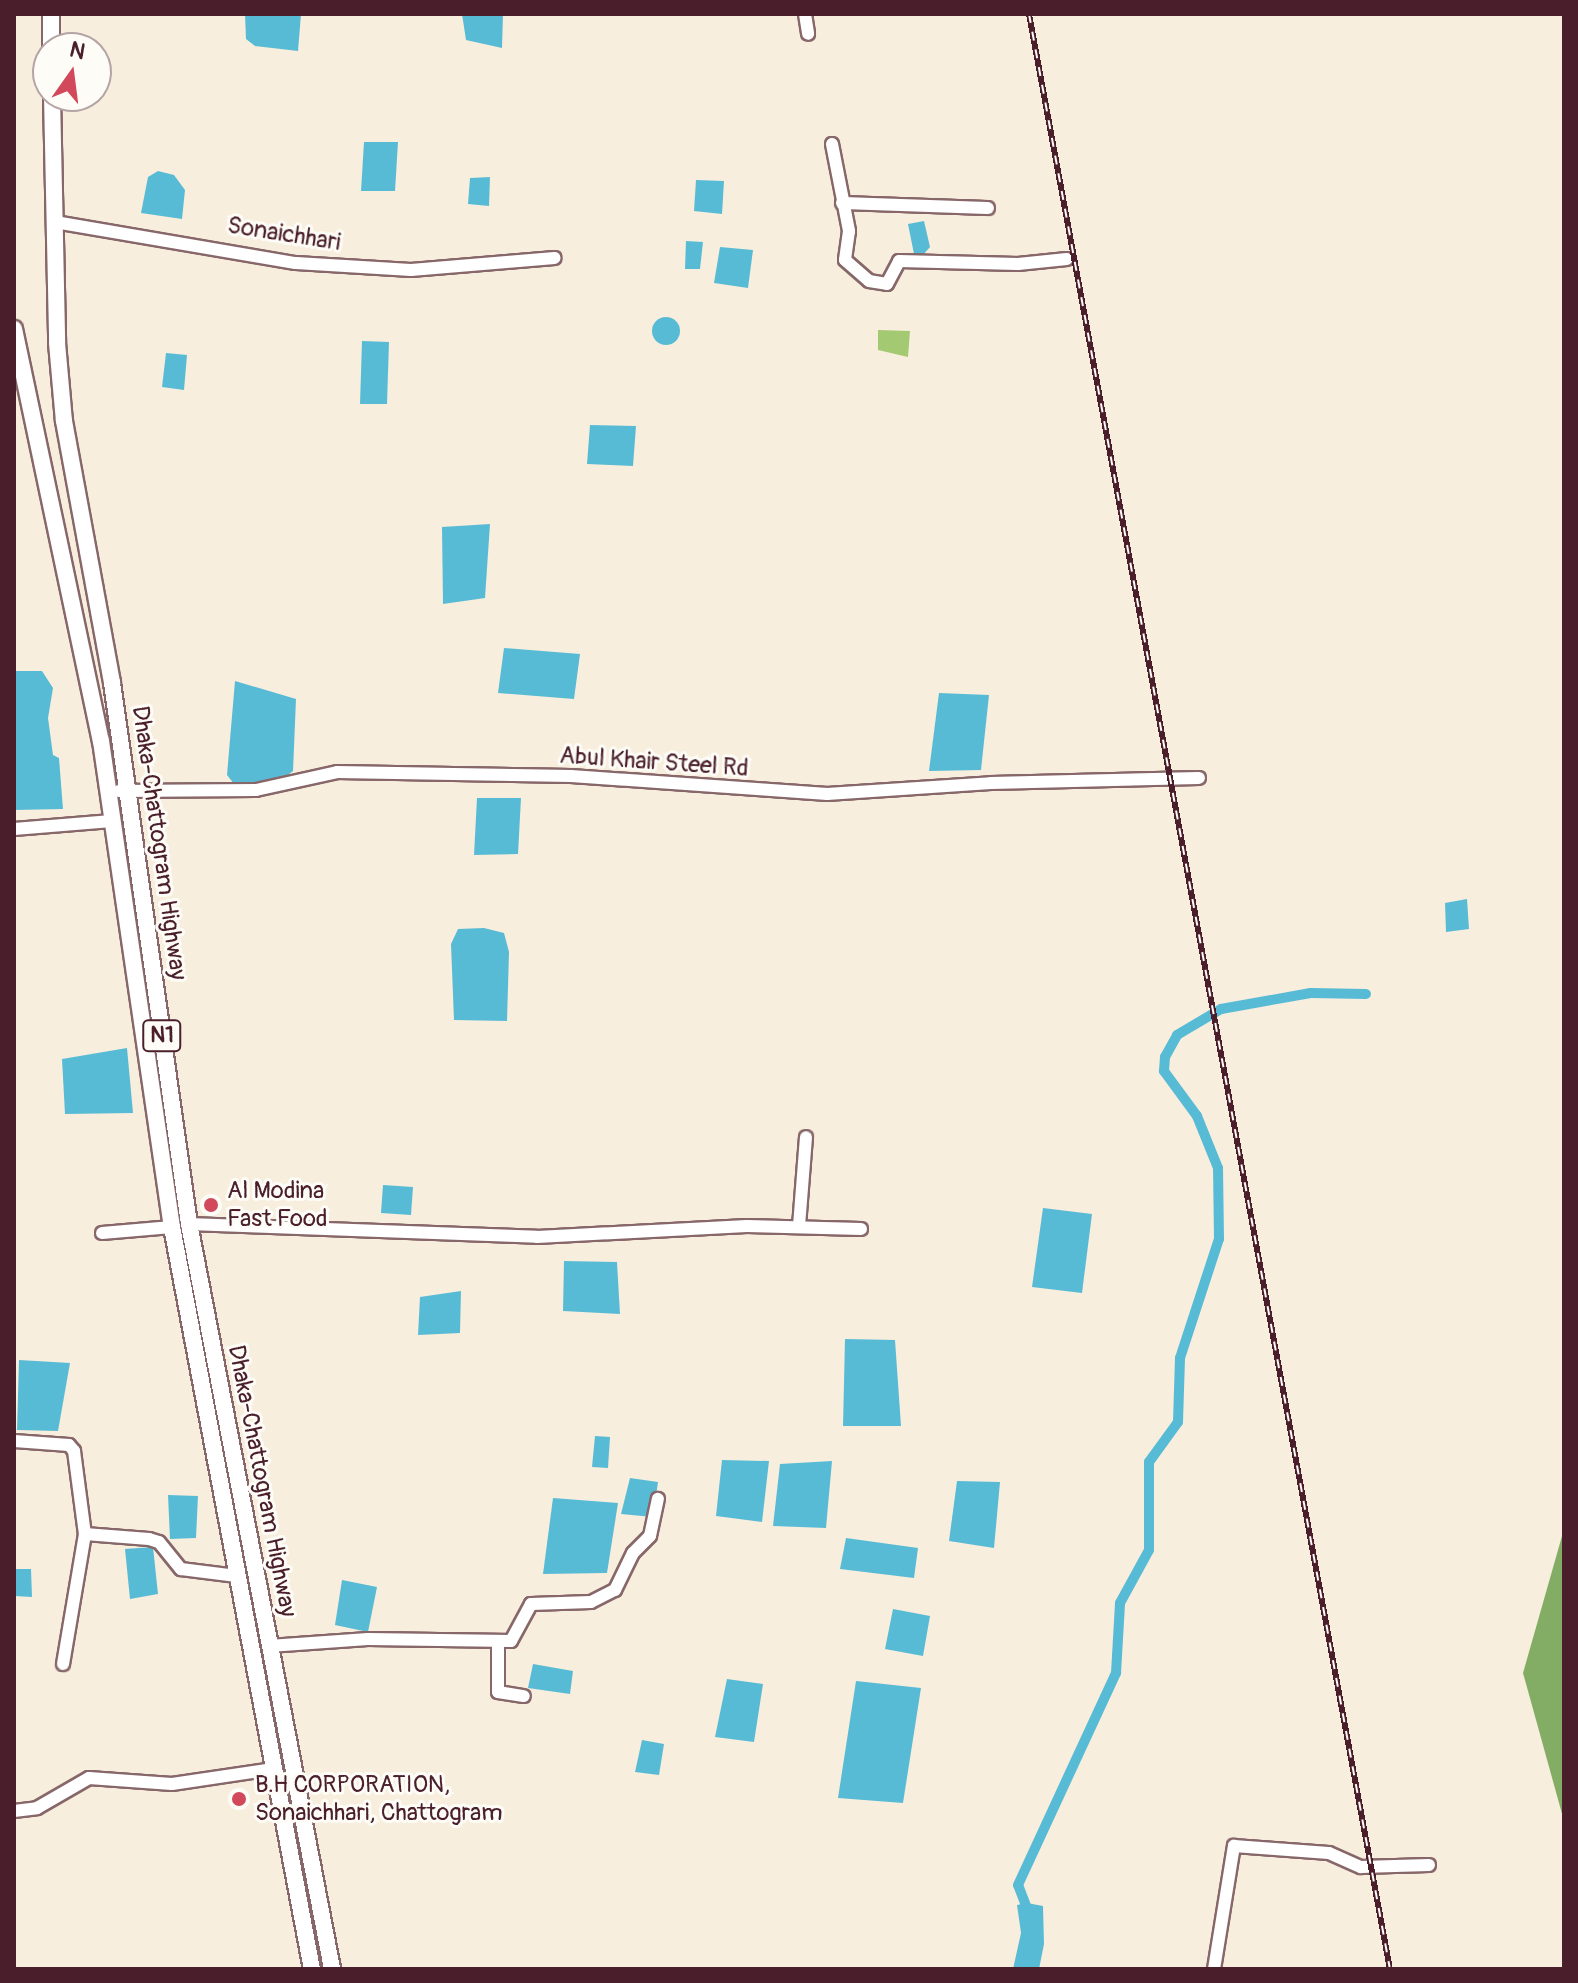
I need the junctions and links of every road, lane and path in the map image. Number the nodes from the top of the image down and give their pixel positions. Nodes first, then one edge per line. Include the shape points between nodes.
1 (805, 14) edge
2 (808, 34) dead end
3 (52, 112) edge
4 (832, 144) dead end
5 (842, 203) junction
6 (988, 208) dead end
7 (55, 222) junction
8 (555, 258) dead end
9 (1067, 259) dead end
10 (14, 329) edge
11 (16, 350) edge
12 (108, 663) junction
13 (86, 668) junction
14 (1199, 778) dead end
15 (126, 790) junction
16 (108, 793) junction
17 (112, 821) junction
18 (14, 829) edge
19 (806, 1137) dead end
20 (189, 1224) junction
21 (799, 1226) junction
22 (172, 1227) junction
23 (861, 1229) dead end
24 (102, 1233) dead end
25 (14, 1441) edge
26 (658, 1499) dead end
27 (85, 1534) junction
28 (237, 1576) junction
29 (498, 1643) junction
30 (269, 1646) junction
31 (63, 1664) dead end
32 (524, 1696) dead end
33 (272, 1769) junction
34 (14, 1811) edge
35 (1429, 1865) dead end
36 (312, 1969) edge
37 (332, 1969) edge
38 (1214, 1969) edge

1 - 2 street
3 - 7 highway, Dhaka-Chattogram Highway / N1
4 - 5 street
5 - 6 street
5 - 9 street via 849,231 845,260 869,281 887,284 899,261 1018,264
7 - 8 street, Sonaichhari via 296,263 411,270
7 - 12 highway, Dhaka-Chattogram Highway / N1 via 64,421
10 - 11 highway, Dhaka-Chattogram Highway / N1
11 - 13 highway, Dhaka-Chattogram Highway / N1
12 - 13 highway
12 - 15 highway, Dhaka-Chattogram Highway / N1
13 - 16 highway, Dhaka-Chattogram Highway / N1
14 - 15 street, Abul Khair Steel Rd via 827,794 571,776 337,772 256,790
15 - 16 street, Abul Khair Steel Rd
15 - 20 highway, Dhaka-Chattogram Highway / N1
16 - 17 highway, Dhaka-Chattogram Highway / N1
17 - 18 street
17 - 22 highway, Dhaka-Chattogram Highway / N1
19 - 21 street
20 - 21 street via 537,1237
20 - 30 highway, Dhaka-Chattogram Highway / N1
21 - 23 street
22 - 24 street
22 - 28 highway, Dhaka-Chattogram Highway / N1
25 - 27 street via 69,1445 74,1451
26 - 29 street via 650,1536 633,1553 615,1590 591,1602 531,1604 515,1637
27 - 28 street via 149,1539 159,1542 181,1569
27 - 31 street
28 - 33 highway, Dhaka-Chattogram Highway / N1
29 - 30 street via 398,1639
29 - 32 street via 498,1692
30 - 37 highway, Dhaka-Chattogram Highway / N1
33 - 34 street via 172,1784 89,1778 37,1808
33 - 36 highway, Dhaka-Chattogram Highway / N1
35 - 38 street via 1378,1869 1329,1853 1234,1846

